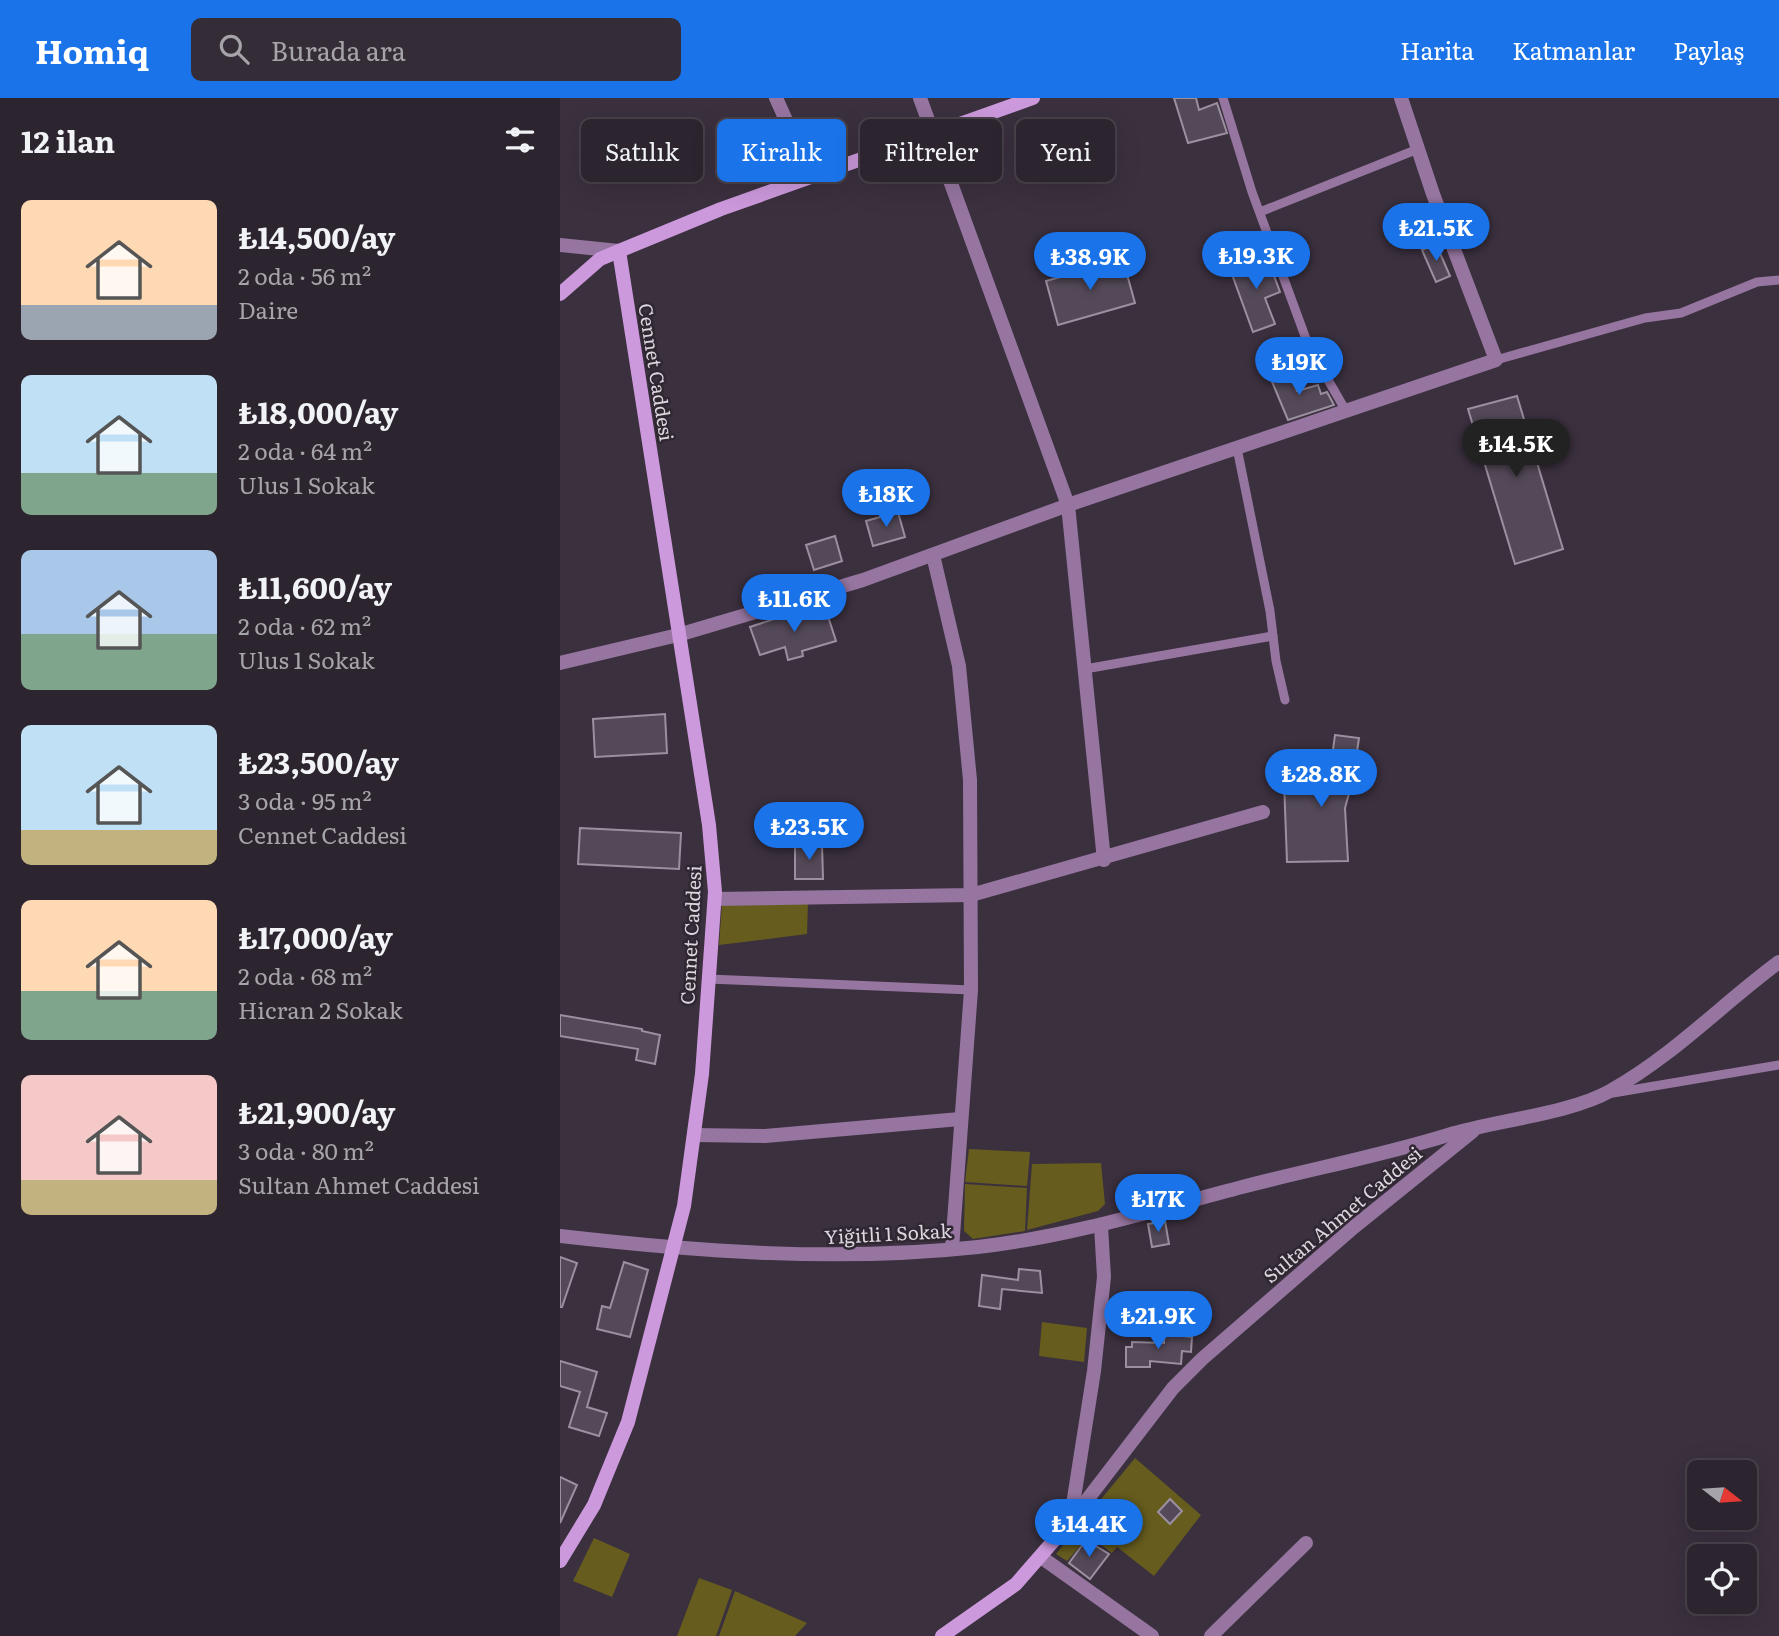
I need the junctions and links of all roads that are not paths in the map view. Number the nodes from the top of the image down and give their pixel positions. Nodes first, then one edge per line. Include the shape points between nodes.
1 (776, 98) edge
2 (920, 98) edge
3 (1033, 98) edge
4 (1223, 98) edge
5 (1401, 98) edge
6 (785, 119) edge
7 (930, 119) edge
8 (971, 119) edge
9 (1418, 149) junction
10 (796, 182) edge
11 (953, 182) edge
12 (1259, 212) junction
13 (560, 245) edge
14 (619, 251) junction
15 (1779, 280) edge
16 (560, 294) edge
17 (1496, 360) junction
18 (1346, 411) junction
19 (1237, 448) junction
20 (1070, 504) junction
21 (933, 555) junction
22 (678, 635) junction
23 (1273, 636) junction
24 (560, 663) edge
25 (1085, 670) junction
26 (1285, 700) dead end
27 (1263, 812) dead end
28 (1104, 860) junction
29 (971, 895) junction
30 (715, 899) junction
31 (1779, 962) edge
32 (708, 979) junction
33 (971, 990) junction
34 (1779, 1065) edge
35 (1608, 1093) junction
36 (960, 1119) junction
37 (1480, 1125) junction
38 (694, 1135) junction
39 (1101, 1226) junction
40 (560, 1236) edge
41 (675, 1249) junction
42 (952, 1249) junction
43 (1070, 1522) junction
44 (1306, 1543) dead end
45 (1041, 1557) junction
46 (560, 1561) edge
47 (942, 1636) edge
48 (1152, 1636) edge
49 (1211, 1636) edge

1 - 6 street
2 - 7 street
3 - 8 street
4 - 12 lane
5 - 9 street
9 - 12 lane
9 - 17 street
10 - 14 street
11 - 20 street
12 - 18 lane via 1310,347
13 - 14 street
14 - 16 street via 600,259
14 - 22 street, Cennet Caddesi
15 - 17 lane via 1757,282 1681,313 1645,318
17 - 18 street
18 - 19 street
19 - 20 street
19 - 23 lane
20 - 21 street
20 - 25 street
21 - 22 street
21 - 29 street via 965,705
22 - 24 street
22 - 30 street, Cennet Caddesi via 709,825
23 - 25 lane
23 - 26 lane
25 - 28 street
27 - 28 street
28 - 29 street
29 - 30 street
29 - 33 street
30 - 32 street, Cennet Caddesi
31 - 35 street via 1703,1026
32 - 33 lane
32 - 38 street, Cennet Caddesi
33 - 36 street
34 - 35 lane
35 - 37 street, Yiğitli 1 Sokak
36 - 38 street via 765,1136
36 - 42 street
37 - 39 street, Yiğitli 1 Sokak
37 - 43 street, Sultan Ahmet Caddesi via 1202,1359 1173,1388
38 - 41 street, Cennet Caddesi
39 - 42 street, Yiğitli 1 Sokak
39 - 43 street via 1104,1277
40 - 41 street, Yiğitli 1 Sokak
41 - 42 street, Yiğitli 1 Sokak via 834,1256
41 - 46 street, Cennet Caddesi via 621,1443 594,1505
43 - 45 street, Sultan Ahmet Caddesi
44 - 49 street
45 - 47 street, Sultan Ahmet Caddesi via 1016,1584
45 - 48 street

